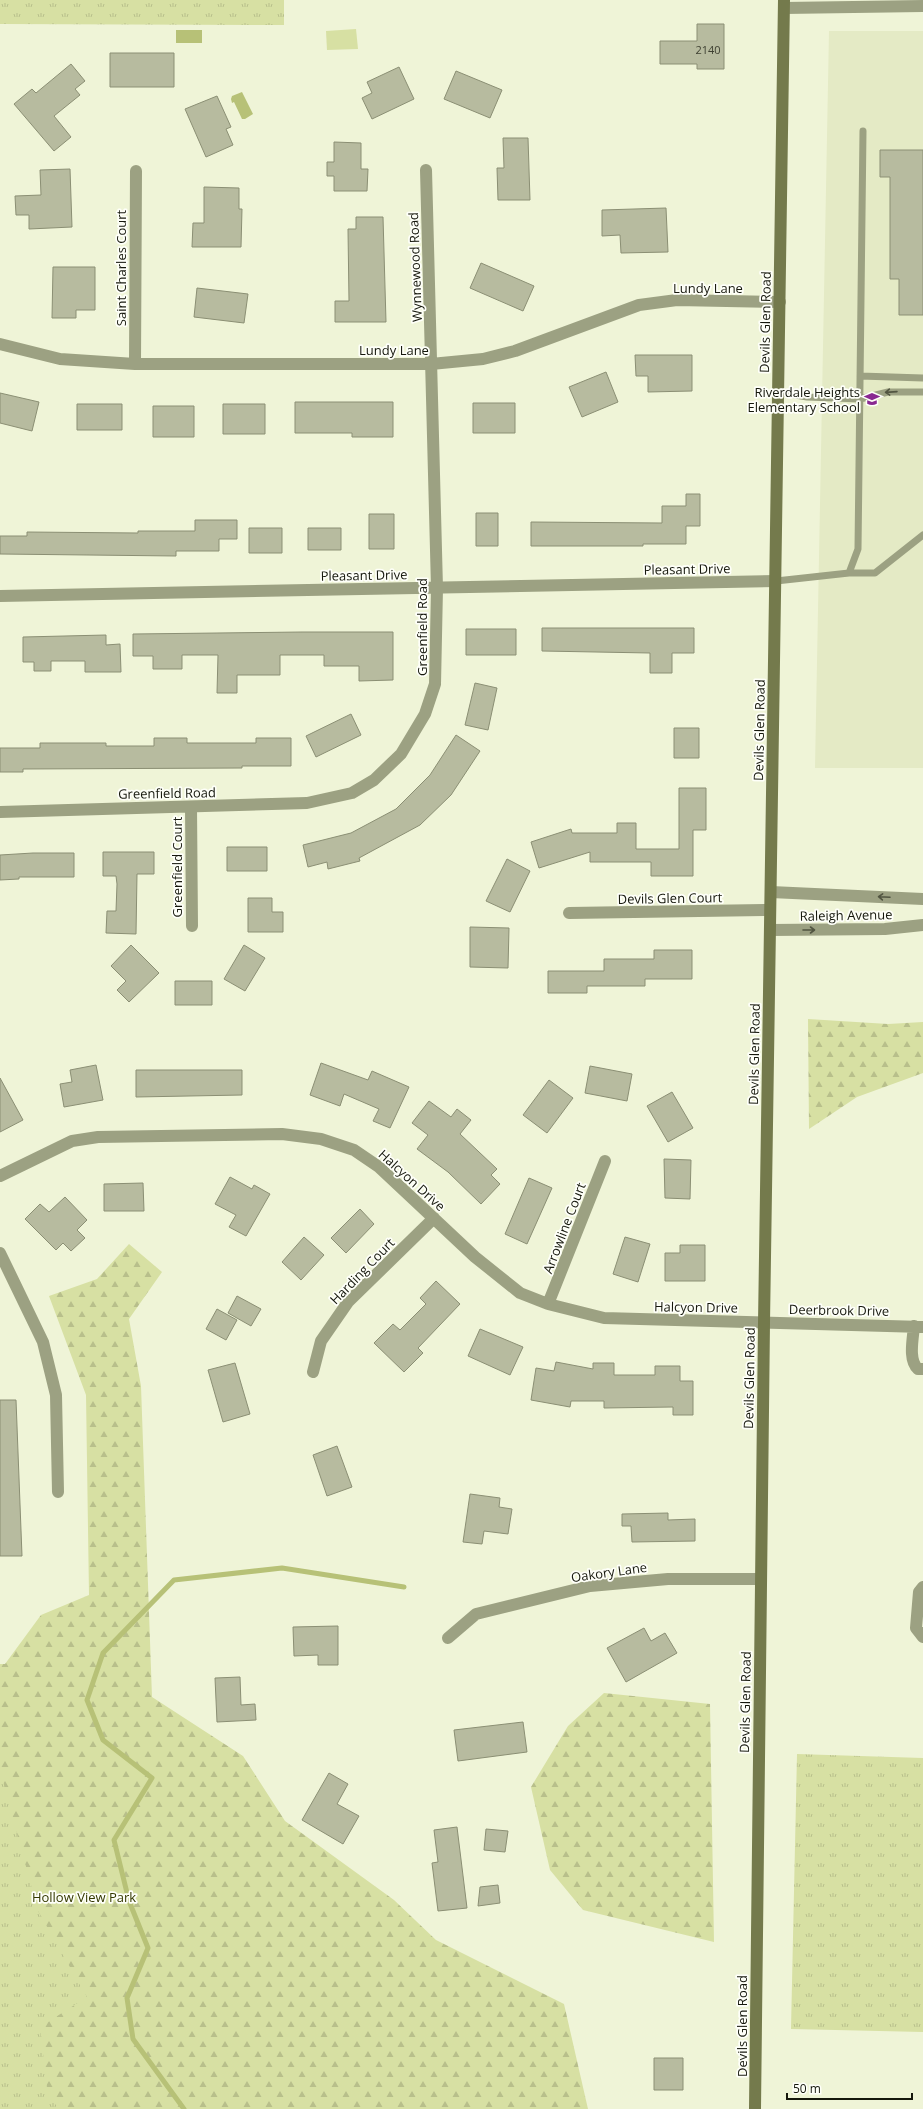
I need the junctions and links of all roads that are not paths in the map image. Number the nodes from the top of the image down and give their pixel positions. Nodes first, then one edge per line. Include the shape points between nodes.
1 (784, 4) edge
2 (923, 6) edge
3 (863, 131) dead end
4 (426, 170) dead end
5 (136, 171) dead end
6 (780, 302) junction
7 (0, 344) edge
8 (135, 364) junction
9 (432, 364) junction
10 (860, 376) junction
11 (923, 378) edge
12 (778, 392) junction
13 (923, 392) edge
14 (860, 399) junction
15 (923, 535) edge
16 (849, 573) junction
17 (776, 581) junction
18 (436, 588) junction
19 (0, 596) edge
20 (191, 807) junction
21 (0, 812) edge
22 (771, 892) junction
23 (923, 899) edge
24 (770, 910) junction
25 (569, 913) dead end
26 (923, 925) edge
27 (192, 926) dead end
28 (770, 930) junction
29 (605, 1161) dead end
30 (0, 1176) edge
31 (434, 1218) junction
32 (0, 1253) edge
33 (548, 1304) junction
34 (764, 1322) junction
35 (918, 1326) edge
36 (923, 1369) edge
37 (313, 1372) dead end
38 (58, 1492) dead end
39 (761, 1578) junction
40 (923, 1587) edge
41 (923, 1637) edge
42 (448, 1638) dead end
43 (755, 2109) edge

1 - 2 street
1 - 6 main road, Devils Glen Road
3 - 10 lane
4 - 9 street, Wynnewood Road
5 - 8 street, Saint Charles Court
6 - 9 street, Lundy Lane via 677,300 639,305 515,351 482,359
6 - 12 main road, Devils Glen Road
7 - 8 street, Lundy Lane via 60,359
8 - 9 street, Lundy Lane
9 - 18 street, Greenfield Road
10 - 11 lane
10 - 14 lane
12 - 14 lane via 807,397
12 - 17 main road, Devils Glen Road
13 -> 14 lane via 888,392
14 - 16 lane via 858,549
15 - 16 lane via 875,573
16 - 17 lane
17 - 18 street, Pleasant Drive
17 - 22 main road, Devils Glen Road
18 - 19 street, Pleasant Drive
18 - 20 street, Greenfield Road via 435,684 428,707 401,754 374,780 352,793 307,803
20 - 21 street, Greenfield Road
20 - 27 street, Greenfield Court
23 -> 22 street, Raleigh Avenue
22 - 24 main road, Devils Glen Road
24 - 25 street, Devils Glen Court
24 - 28 main road, Devils Glen Road
28 -> 26 street, Raleigh Avenue via 885,929
28 - 34 main road, Devils Glen Road
29 - 33 street, Arrowline Court
30 - 31 street, Halcyon Drive via 72,1141 98,1137 282,1134 321,1139 354,1150 379,1167
31 - 33 street, Halcyon Drive via 475,1257 520,1293
31 - 37 street, Harding Court via 348,1302 321,1341
32 - 38 street via 43,1342 56,1395
33 - 34 street, Halcyon Drive via 604,1318
34 - 35 street, Deerbrook Drive
34 - 39 main road, Devils Glen Road
35 - 36 street, Deerbrook Drive via 913,1359 914,1366
39 - 42 street, Oakory Lane via 668,1579 590,1586 476,1614
39 - 43 main road, Devils Glen Road
40 - 41 street via 920,1592 916,1628

